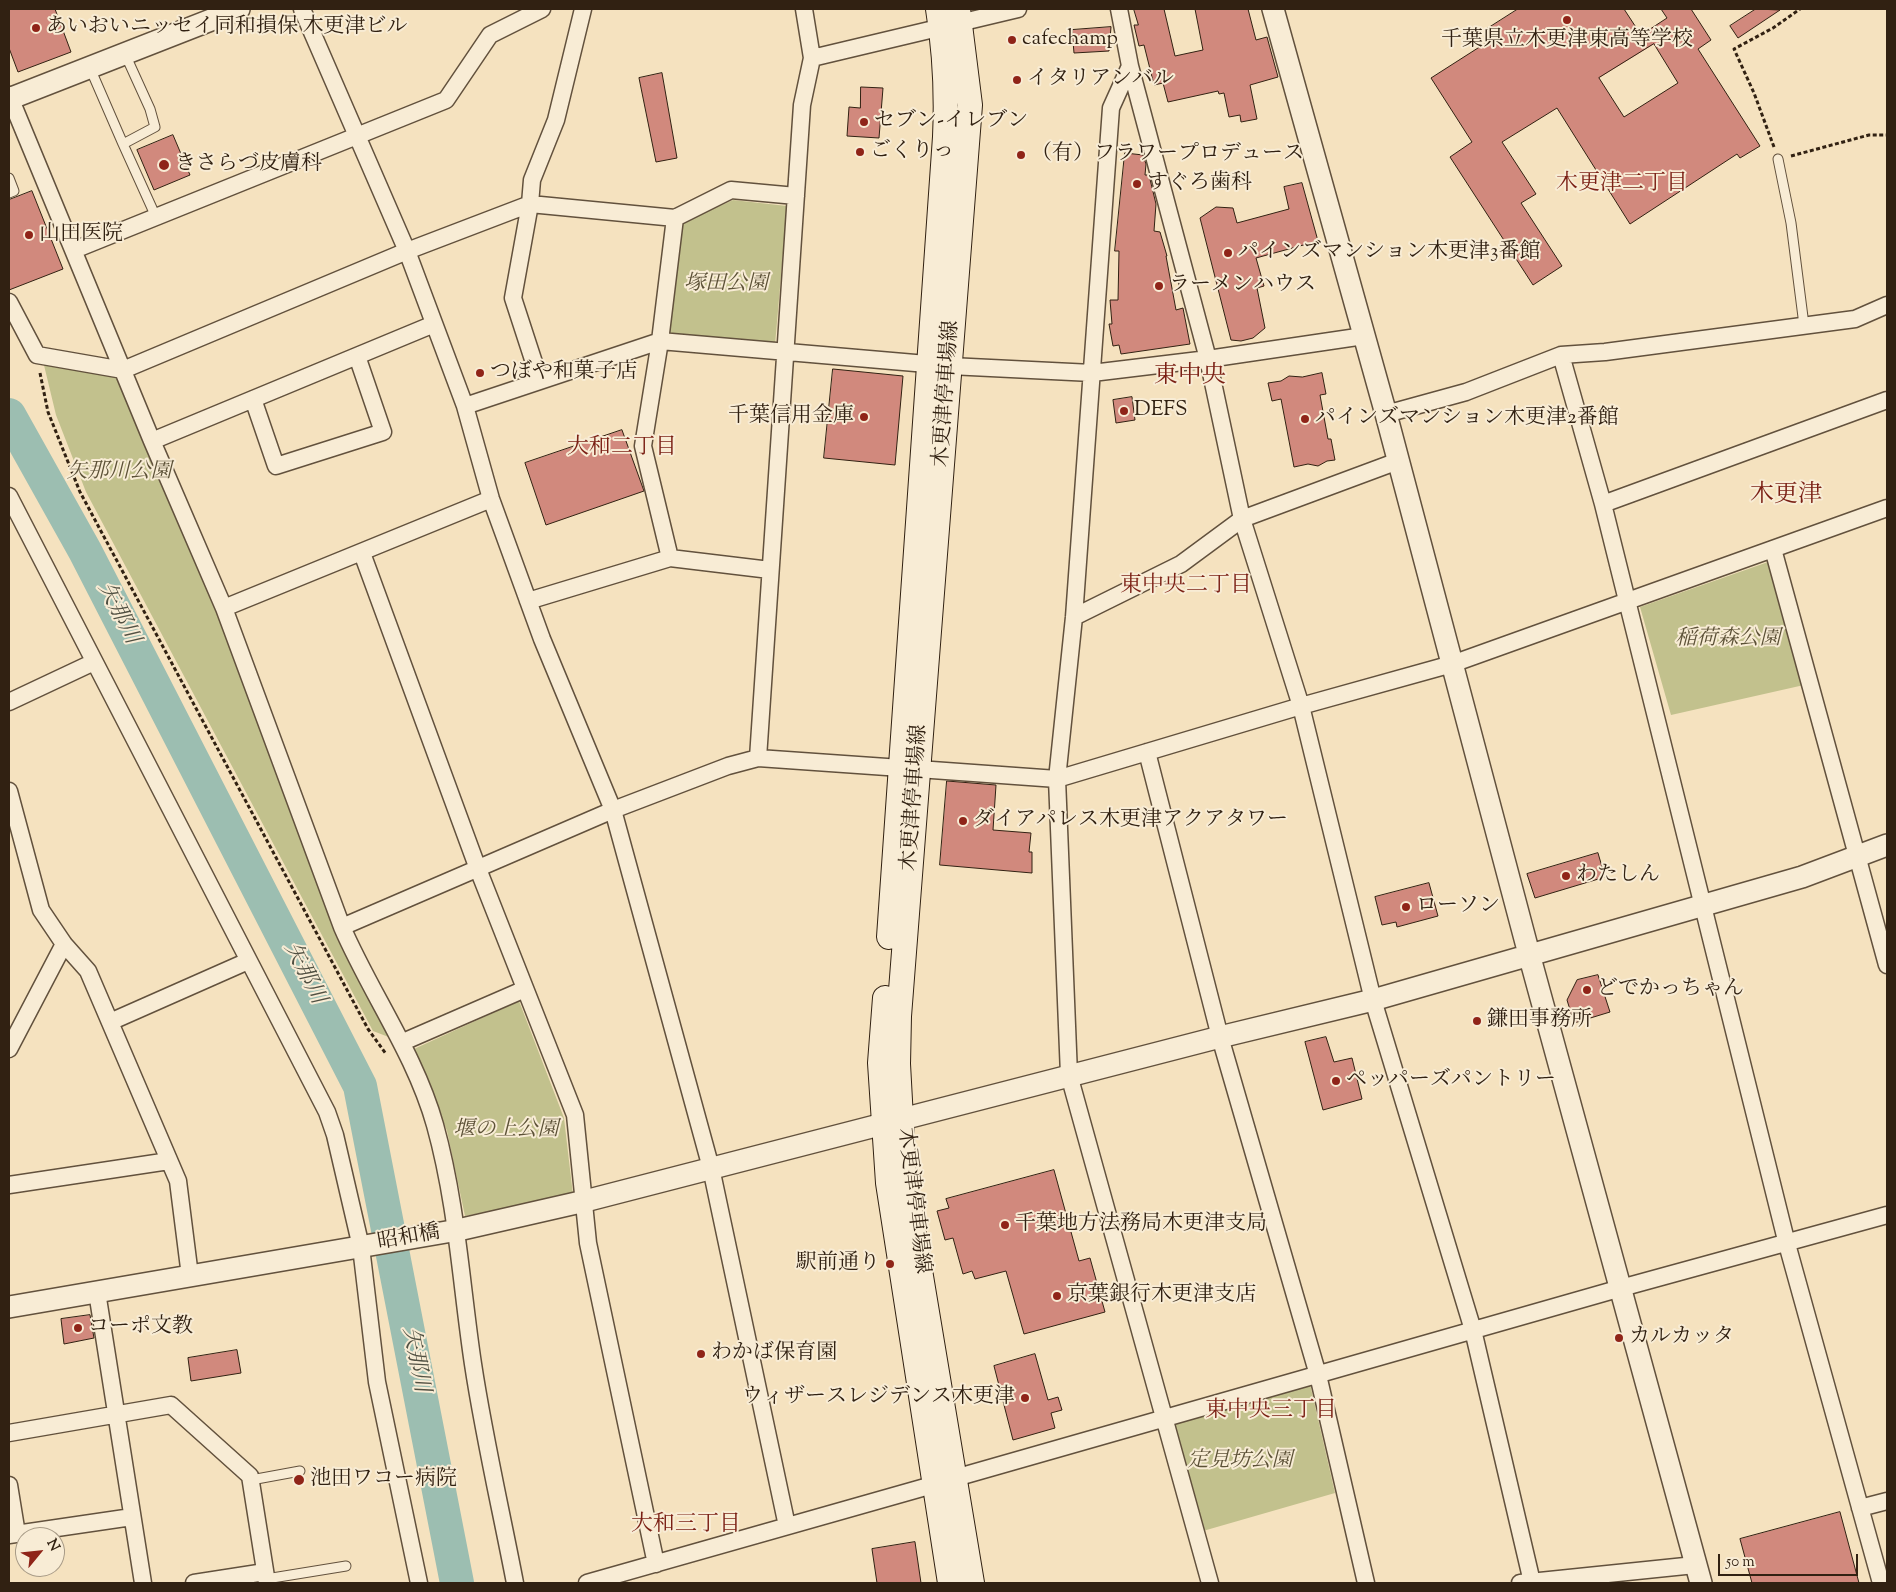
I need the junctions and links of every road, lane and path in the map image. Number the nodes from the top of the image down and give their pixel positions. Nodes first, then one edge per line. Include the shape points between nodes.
1 (239, 9) edge
2 (302, 9) edge
3 (542, 9) edge
4 (584, 9) edge
5 (804, 9) edge
6 (1018, 9) edge
7 (1119, 9) edge
8 (1273, 9) edge
9 (1800, 9) edge
10 (949, 17) edge
11 (125, 53) junction
12 (812, 58) junction
13 (1130, 66) junction
14 (90, 67) junction
15 (9, 98) edge
16 (357, 135) junction
17 (1887, 135) edge
18 (123, 144) junction
19 (1778, 160) junction
20 (9, 178) edge
21 (9, 193) edge
22 (796, 196) junction
23 (530, 204) junction
24 (156, 217) junction
25 (674, 218) junction
26 (74, 250) junction
27 (407, 251) junction
28 (9, 302) edge
29 (1887, 306) edge
30 (434, 324) junction
31 (1804, 325) junction
32 (1364, 336) junction
33 (660, 341) junction
34 (785, 353) junction
35 (37, 355) junction
36 (1561, 355) junction
37 (357, 356) junction
38 (1208, 359) junction
39 (940, 366) junction
40 (123, 370) junction
41 (1092, 373) junction
42 (540, 381) junction
43 (253, 399) junction
44 (1887, 400) edge
45 (465, 406) junction
46 (1386, 414) junction
47 (152, 441) junction
48 (1398, 461) junction
49 (9, 496) edge
50 (491, 499) junction
51 (1603, 504) junction
52 (1887, 508) edge
53 (1242, 519) junction
54 (1773, 549) junction
55 (362, 553) junction
56 (670, 558) junction
57 (770, 570) junction
58 (528, 601) junction
59 (1627, 602) junction
60 (224, 608) junction
61 (1074, 617) junction
62 (94, 662) junction
63 (1452, 664) junction
64 (9, 702) edge
65 (1301, 706) junction
66 (1147, 752) junction
67 (758, 758) junction
68 (910, 769) junction
69 (1056, 779) junction
70 (9, 791) edge
71 (613, 810) junction
72 (1887, 845) edge
73 (1857, 856) junction
74 (478, 869) junction
75 (1703, 906) junction
76 (342, 927) junction
77 (64, 944) junction
78 (1529, 954) junction
79 (248, 960) junction
80 (1887, 966) edge
81 (526, 990) junction
82 (1373, 1000) junction
83 (110, 1022) junction
84 (1220, 1036) junction
85 (403, 1042) junction
86 (9, 1050) edge
87 (390, 1061) dead end
88 (1070, 1075) junction
89 (893, 1122) junction
90 (169, 1161) junction
91 (711, 1168) junction
92 (9, 1185) edge
93 (585, 1201) junction
94 (1887, 1215) edge
95 (458, 1230) junction
96 (1787, 1244) junction
97 (361, 1247) junction
98 (190, 1276) junction
99 (1621, 1288) junction
100 (97, 1292) junction
101 (9, 1307) edge
102 (1473, 1330) junction
103 (1318, 1375) junction
104 (116, 1414) junction
105 (1164, 1419) junction
106 (9, 1433) edge
107 (300, 1471) dead end
108 (251, 1480) junction
109 (945, 1481) junction
110 (9, 1485) edge
111 (1887, 1500) edge
112 (1860, 1508) junction
113 (132, 1517) junction
114 (787, 1526) junction
115 (13, 1534) edge
116 (656, 1564) junction
117 (346, 1566) dead end
118 (1698, 1574) edge
119 (266, 1578) edge
120 (143, 1583) edge
121 (194, 1583) edge
122 (419, 1583) edge
123 (515, 1583) edge
124 (587, 1583) edge
125 (950, 1583) edge
126 (972, 1583) edge
127 (1210, 1583) edge
128 (1366, 1583) edge
129 (1526, 1583) edge
130 (1881, 1583) edge

1 - 11 street
2 - 16 street
3 - 16 street via 490,35 446,100
4 - 23 street via 556,120 532,180
5 - 12 street
6 - 10 street
7 - 13 street
8 - 32 street
9 - 19 path via 1734,49
10 - 12 street
10 - 39 main road, 木更津停車場線
11 - 14 street
11 - 18 lane via 155,127
12 - 22 street via 802,105
13 - 38 street
13 - 41 street via 1111,108
14 - 15 street
14 - 18 lane
15 - 26 street
16 - 24 street
16 - 27 street
17 - 19 path via 1869,135
18 - 24 lane
19 - 31 lane via 1791,223
20 - 21 lane via 14,191
22 - 25 street via 731,190
22 - 34 street
23 - 25 street
23 - 27 street
23 - 42 street via 513,298
24 - 26 street
25 - 33 street
26 - 40 street
27 - 30 street
27 - 40 street
28 - 35 street
29 - 31 street via 1855,319
30 - 37 street
30 - 45 street
31 - 36 street via 1614,351
32 - 38 street
32 - 46 street
33 - 34 street
33 - 42 street
33 - 56 street via 643,446
34 - 39 street
34 - 57 street
35 - 40 street
35 - 87 path via 48,412 80,492 368,1029
36 - 46 street via 1466,392
36 - 51 street
37 - 43 street
37 - 43 street via 383,432 276,466
38 - 41 street
38 - 53 street
39 - 41 street
39 - 68 main road, 木更津停車場線
40 - 47 street
41 - 61 street
42 - 45 street
43 - 47 street
44 - 51 street
45 - 50 street
46 - 48 street
47 - 60 street
48 - 53 street
48 - 63 street
49 - 62 street
50 - 55 street
50 - 58 street
51 - 59 street
52 - 54 street
53 - 61 street via 1181,564
53 - 65 street
54 - 59 street
54 - 73 street
55 - 60 street
55 - 74 street
56 - 57 street
56 - 58 street
57 - 67 street
58 - 71 street
59 - 63 street
59 - 75 street
60 - 76 street
61 - 69 street
62 - 64 street
62 - 79 street
63 - 65 street
63 - 78 street
65 - 66 street
65 - 82 street
66 - 69 street
66 - 84 street
67 - 68 street
67 - 71 street via 728,766
68 - 69 street
68 - 89 main road, 木更津停車場線 via 880,1063
69 - 88 street
70 - 77 street via 41,910
71 - 74 street
71 - 91 street
72 - 73 street, 昭和橋
73 - 75 street, 昭和橋 via 1802,877
73 - 80 street
74 - 76 street
74 - 81 street
75 - 78 street, 昭和橋
75 - 96 street
76 - 85 street
77 - 83 street via 88,971
77 - 86 street
78 - 82 street, 昭和橋
78 - 99 street
79 - 83 street
79 - 97 street via 327,1112
81 - 85 street
81 - 93 street via 575,1115
82 - 84 street, 昭和橋
82 - 102 street
83 - 90 street
84 - 88 street, 昭和橋
84 - 103 street
85 - 95 street via 435,1124
88 - 89 street, 昭和橋
88 - 105 street
89 - 91 street, 昭和橋
89 - 109 main road, 木更津停車場線 via 888,1183
90 - 92 street
90 - 98 street via 178,1181
91 - 93 street, 昭和橋
91 - 114 street
93 - 95 street, 昭和橋
93 - 116 street via 588,1242
94 - 96 street
95 - 97 street, 昭和橋
95 - 123 street via 473,1365
96 - 99 street
96 - 112 street
97 - 98 street, 昭和橋
97 - 122 street via 377,1382
98 - 100 street, 昭和橋
99 - 102 street
99 - 118 street
100 - 101 street, 昭和橋
100 - 104 street
102 - 103 street
102 - 129 street
103 - 105 street
103 - 128 street
104 - 106 street
104 - 108 street via 171,1405
104 - 113 street
105 - 109 street
105 - 127 street
107 - 108 lane
108 - 119 street
109 - 114 street
109 - 125 main road, 木更津停車場線
109 - 126 main road, 木更津停車場線
110 - 115 street
111 - 112 street
112 - 130 street
113 - 115 street
113 - 120 street
114 - 116 street
116 - 124 street
117 - 119 lane
118 - 129 street
119 - 121 street

